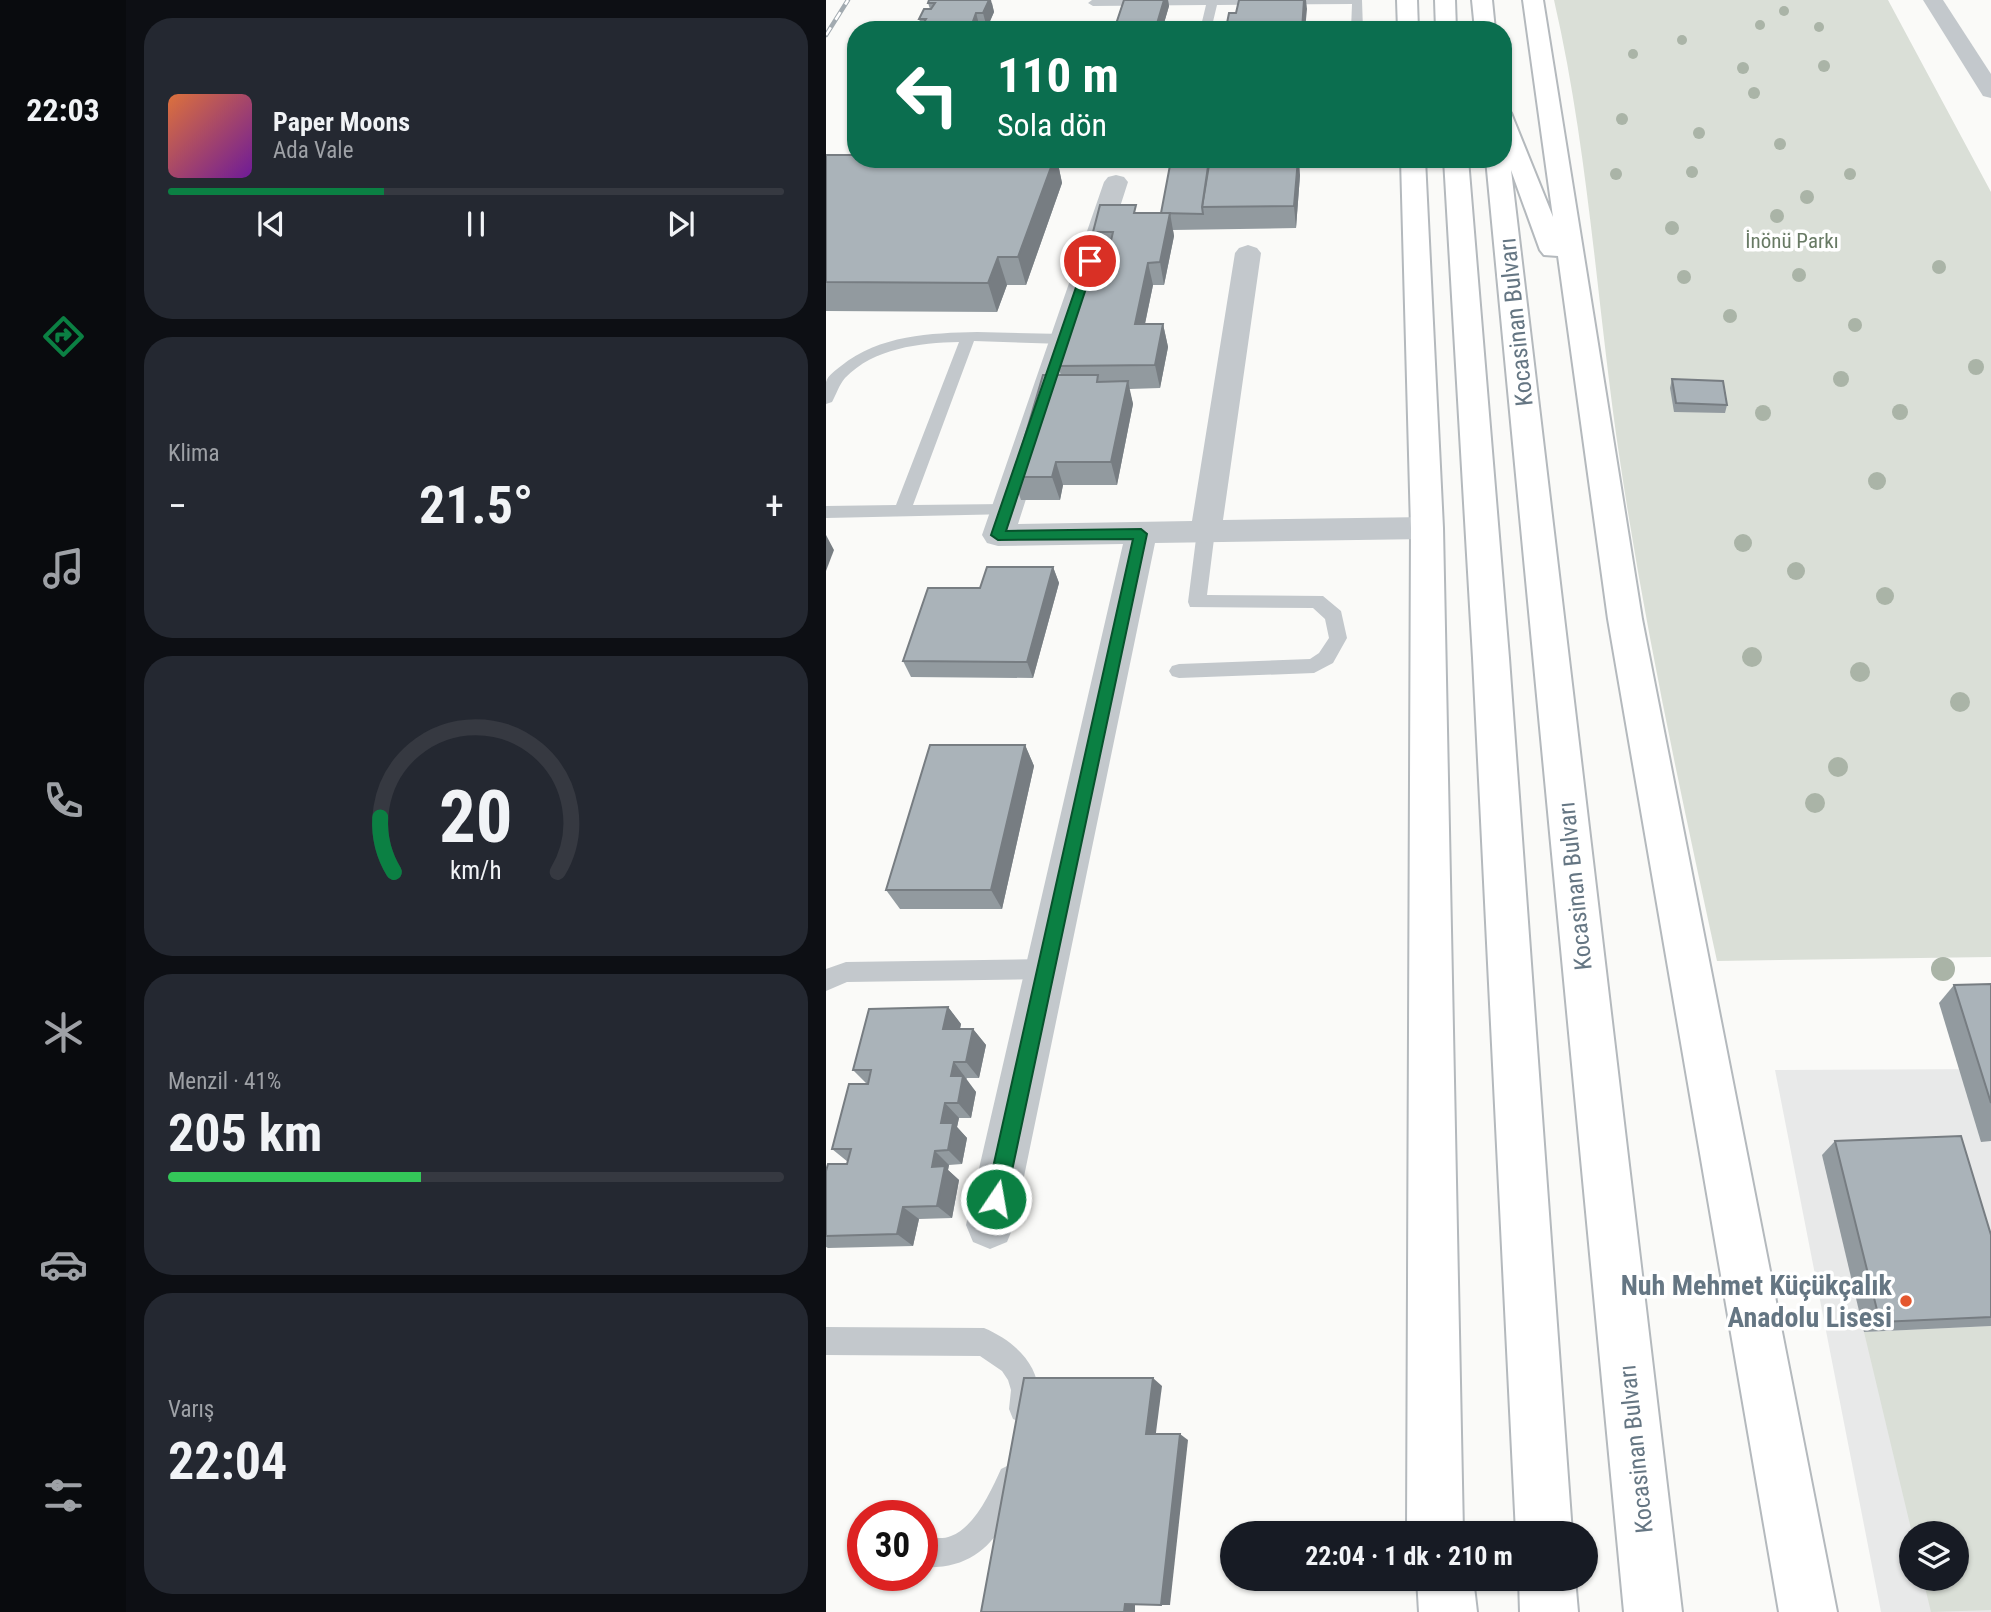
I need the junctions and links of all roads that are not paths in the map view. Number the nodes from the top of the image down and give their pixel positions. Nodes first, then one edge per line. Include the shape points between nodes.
1 (1407, 0) edge
2 (1445, 0) edge
3 (1482, 0) edge
4 (1533, 0) edge
5 (1933, 0) edge
6 (1212, 2) junction
7 (1093, 3) dead end
8 (1207, 21) edge
9 (1357, 21) edge
10 (1408, 21) edge
11 (1446, 21) edge
12 (1484, 21) edge
13 (1991, 91) edge
14 (1512, 142) edge
15 (1413, 168) edge
16 (1440, 168) edge
17 (1457, 168) edge
18 (1500, 168) edge
19 (1116, 182) dead end
20 (1248, 253) dead end
21 (1419, 321) junction
22 (1580, 321) junction
23 (968, 338) junction
24 (1063, 339) junction
25 (826, 399) edge
26 (1006, 510) junction
27 (902, 511) junction
28 (826, 512) edge
29 (1427, 528) junction
30 (1206, 531) junction
31 (1141, 534) junction
32 (1180, 671) dead end
33 (1046, 969) junction
34 (826, 980) edge
35 (990, 1225) dead end
36 (826, 1341) edge
37 (1437, 1521) edge
38 (1543, 1521) edge
39 (1792, 1522) junction
40 (938, 1553) edge
41 (1436, 1591) edge
42 (1446, 1591) edge
43 (1548, 1591) edge
44 (1436, 1612) edge
45 (1448, 1612) edge
46 (1549, 1612) edge
47 (1653, 1612) edge
48 (1797, 1612) edge
49 (1808, 1612) edge

1 - 10 highway
2 - 11 highway
3 - 12 highway
4 - 22 highway
5 - 13 street
6 - 7 lane
6 - 8 lane
6 - 9 lane via 1357,1
14 - 22 highway
15 - 21 highway
16 - 21 highway
17 - 38 highway, Kocasinan Bulvarı
18 - 47 highway, Kocasinan Bulvarı
19 - 24 street
20 - 30 street
21 - 29 highway
22 - 39 highway via 1627,633
23 - 24 lane
23 - 25 lane via 929,338 880,350 839,375
23 - 27 lane
24 - 26 street
26 - 27 lane
26 - 31 street via 998,535
27 - 28 lane
29 - 30 street
29 - 37 highway
30 - 31 street
30 - 32 lane via 1197,602 1317,601 1334,616 1338,638 1326,658 1314,666
31 - 33 street
33 - 34 lane via 846,972
33 - 35 street
36 - 40 lane via 984,1342 1012,1361 1025,1390 1012,1475 1001,1504 983,1529 947,1554
39 - 48 highway
39 - 49 highway
41 - 44 highway
42 - 45 highway
43 - 46 highway

